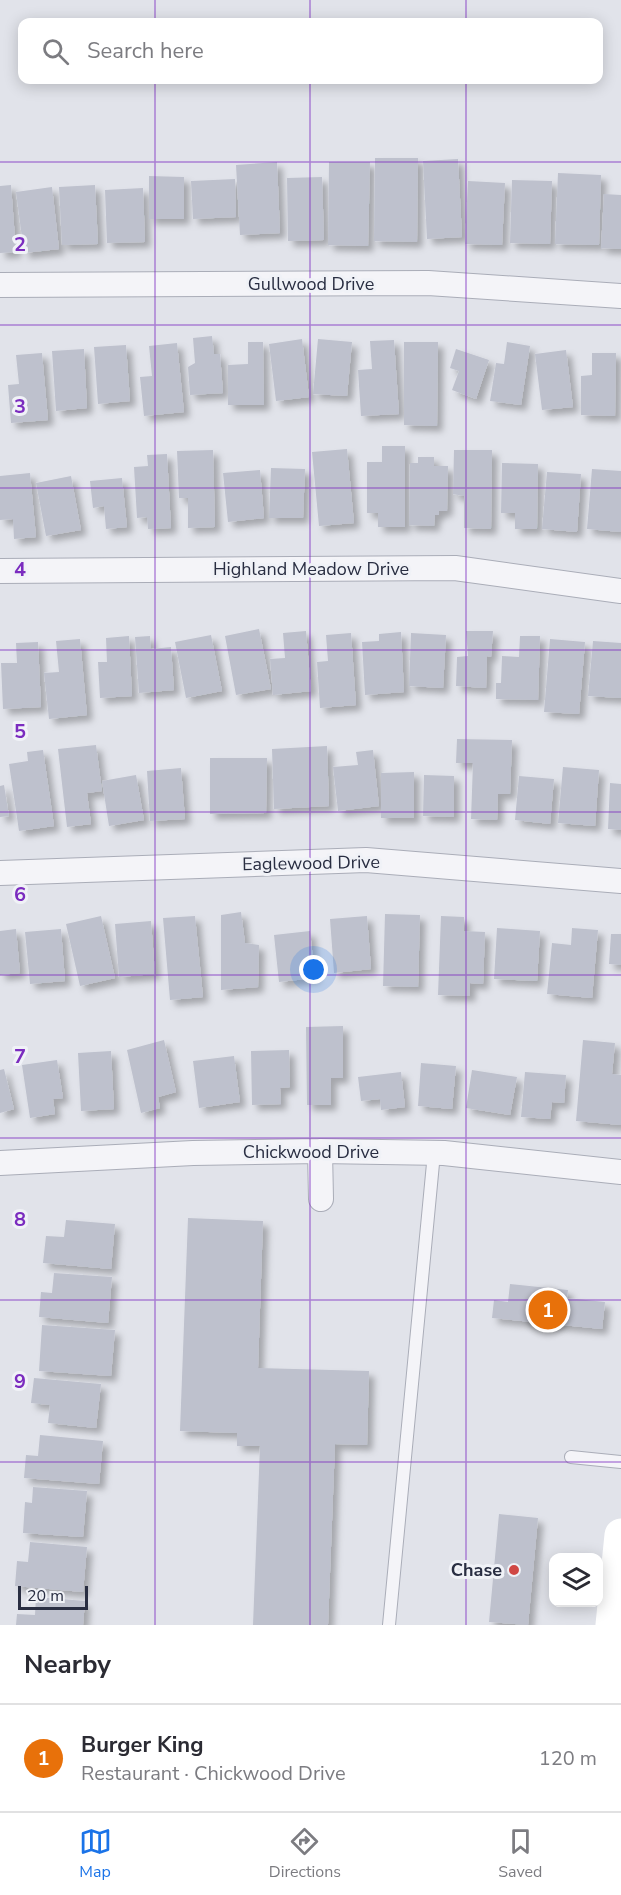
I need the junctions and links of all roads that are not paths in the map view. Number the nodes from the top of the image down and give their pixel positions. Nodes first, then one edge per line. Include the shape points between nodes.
1 (0, 285) edge
2 (621, 296) edge
3 (0, 571) edge
4 (621, 591) edge
5 (0, 873) edge
6 (621, 881) edge
7 (320, 1151) junction
8 (434, 1153) junction
9 (0, 1163) edge
10 (621, 1172) edge
11 (321, 1199) dead end
12 (571, 1457) dead end
13 (621, 1462) edge
14 (621, 1535) edge
15 (389, 1625) edge
16 (612, 1625) edge

1 - 2 street, Gullwood Drive via 428,283
3 - 4 street, Highland Meadow Drive via 455,568
5 - 6 street, Eaglewood Drive via 366,860
7 - 8 street, Chickwood Drive
7 - 9 street, Chickwood Drive
7 - 11 street
8 - 10 street, Chickwood Drive
8 - 15 lane
12 - 13 lane
14 - 16 main road

